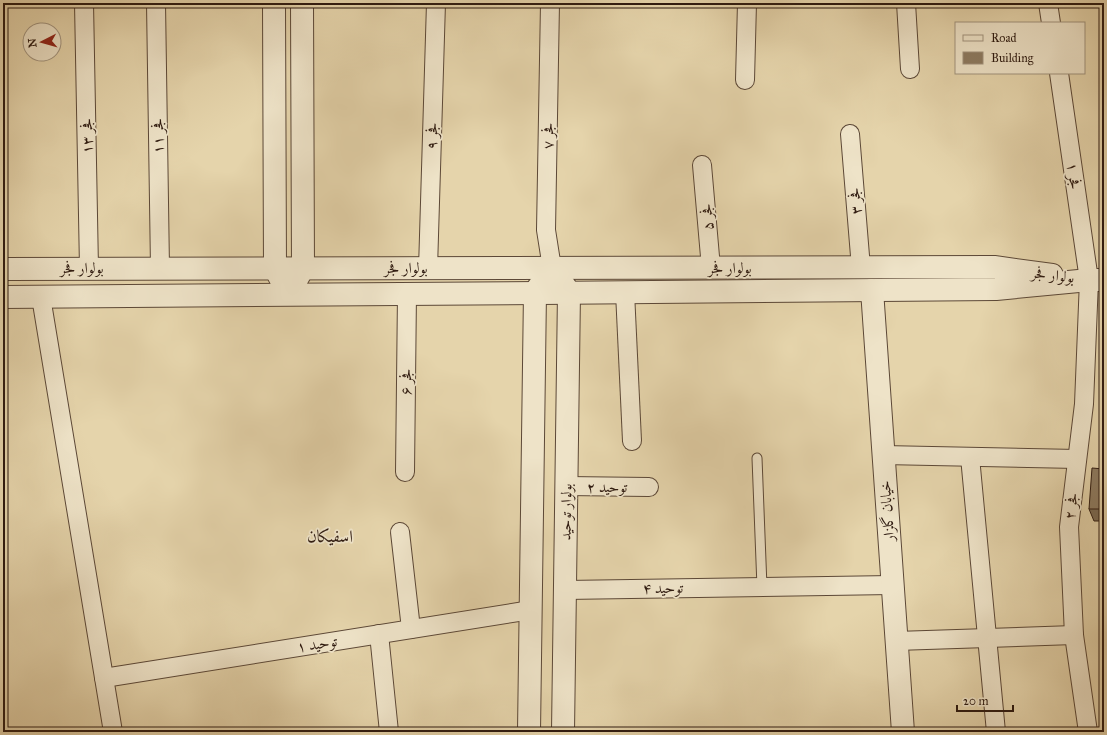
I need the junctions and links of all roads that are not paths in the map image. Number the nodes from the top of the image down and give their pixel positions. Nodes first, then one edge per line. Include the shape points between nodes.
1 (84, 3) edge
2 (156, 3) edge
3 (274, 3) edge
4 (302, 3) edge
5 (436, 3) edge
6 (550, 3) edge
7 (747, 3) edge
8 (906, 3) edge
9 (1048, 3) edge
10 (1051, 22) edge
11 (910, 69) dead end
12 (1059, 74) edge
13 (745, 80) dead end
14 (850, 134) dead end
15 (702, 165) dead end
16 (89, 268) junction
17 (160, 268) junction
18 (275, 268) junction
19 (303, 268) junction
20 (552, 268) junction
21 (711, 268) junction
22 (861, 268) junction
23 (3, 269) edge
24 (428, 269) junction
25 (1096, 280) edge
26 (872, 290) junction
27 (535, 292) junction
28 (569, 292) junction
29 (626, 292) junction
30 (407, 293) junction
31 (289, 296) junction
32 (3, 297) edge
33 (41, 297) junction
34 (534, 379) junction
35 (568, 379) junction
36 (632, 441) dead end
37 (883, 455) junction
38 (970, 457) junction
39 (757, 458) dead end
40 (1077, 459) junction
41 (405, 472) dead end
42 (566, 486) junction
43 (649, 487) dead end
44 (400, 532) dead end
45 (892, 585) junction
46 (762, 587) junction
47 (565, 590) junction
48 (530, 610) junction
49 (411, 629) junction
50 (379, 634) junction
51 (1074, 634) junction
52 (987, 638) junction
53 (896, 641) junction
54 (104, 678) junction
55 (113, 732) edge
56 (389, 732) edge
57 (529, 732) edge
58 (563, 732) edge
59 (902, 732) edge
60 (996, 732) edge
61 (1088, 732) edge

1 - 16 street, فجر ۱۳
2 - 17 street, فجر ۱۱
3 - 18 street
4 - 19 street
5 - 24 street, فجر ۹
6 - 20 street, فجر ۷ via 546,230
7 - 13 street
8 - 11 street
9 - 10 street
12 - 25 street, فجر ۱
14 - 22 street, فجر ۳
15 - 21 street, فجر ۵
16 - 17 street, بولوار فجر
16 - 23 street, بولوار فجر
17 - 18 street, بولوار فجر
18 - 19 street, بولوار فجر
18 - 31 street
19 - 24 street, بولوار فجر
19 - 31 street
20 - 21 street, بولوار فجر
20 - 24 street, بولوار فجر
20 - 27 street
20 - 28 street
21 - 22 street, بولوار فجر
22 - 25 street, بولوار فجر via 994,267
25 - 26 street, بولوار فجر via 996,289
25 - 40 street, فجر ۲
26 - 29 street, بولوار فجر
26 - 37 street, خیابان گلزار
27 - 28 street, بولوار فجر
27 - 30 street, بولوار فجر
27 - 34 street
28 - 29 street, بولوار فجر
28 - 35 street, بولوار توحید
29 - 36 street
30 - 31 street, بولوار فجر
30 - 41 street, فجر ۶
31 - 33 street, بولوار فجر
32 - 33 street, بولوار فجر
33 - 54 street
34 - 35 street via 539,366 551,362 563,367
34 - 48 street
35 - 42 street, بولوار توحید
37 - 38 street
37 - 45 street, خیابان گلزار
38 - 40 street
38 - 52 street
39 - 46 lane
40 - 51 street, فجر ۲ via 1069,527
42 - 43 street, توحید ۲
42 - 47 street, بولوار توحید
44 - 49 street
45 - 46 street, توحید ۴
45 - 53 street, خیابان گلزار
46 - 47 street, توحید ۴
47 - 58 street, بولوار توحید
48 - 49 street, توحید ۱
48 - 57 street
49 - 50 street, توحید ۱
50 - 54 street, توحید ۱
50 - 56 street
51 - 52 street
51 - 61 street, فجر ۲
52 - 53 street
52 - 60 street
53 - 59 street, خیابان گلزار
54 - 55 street

